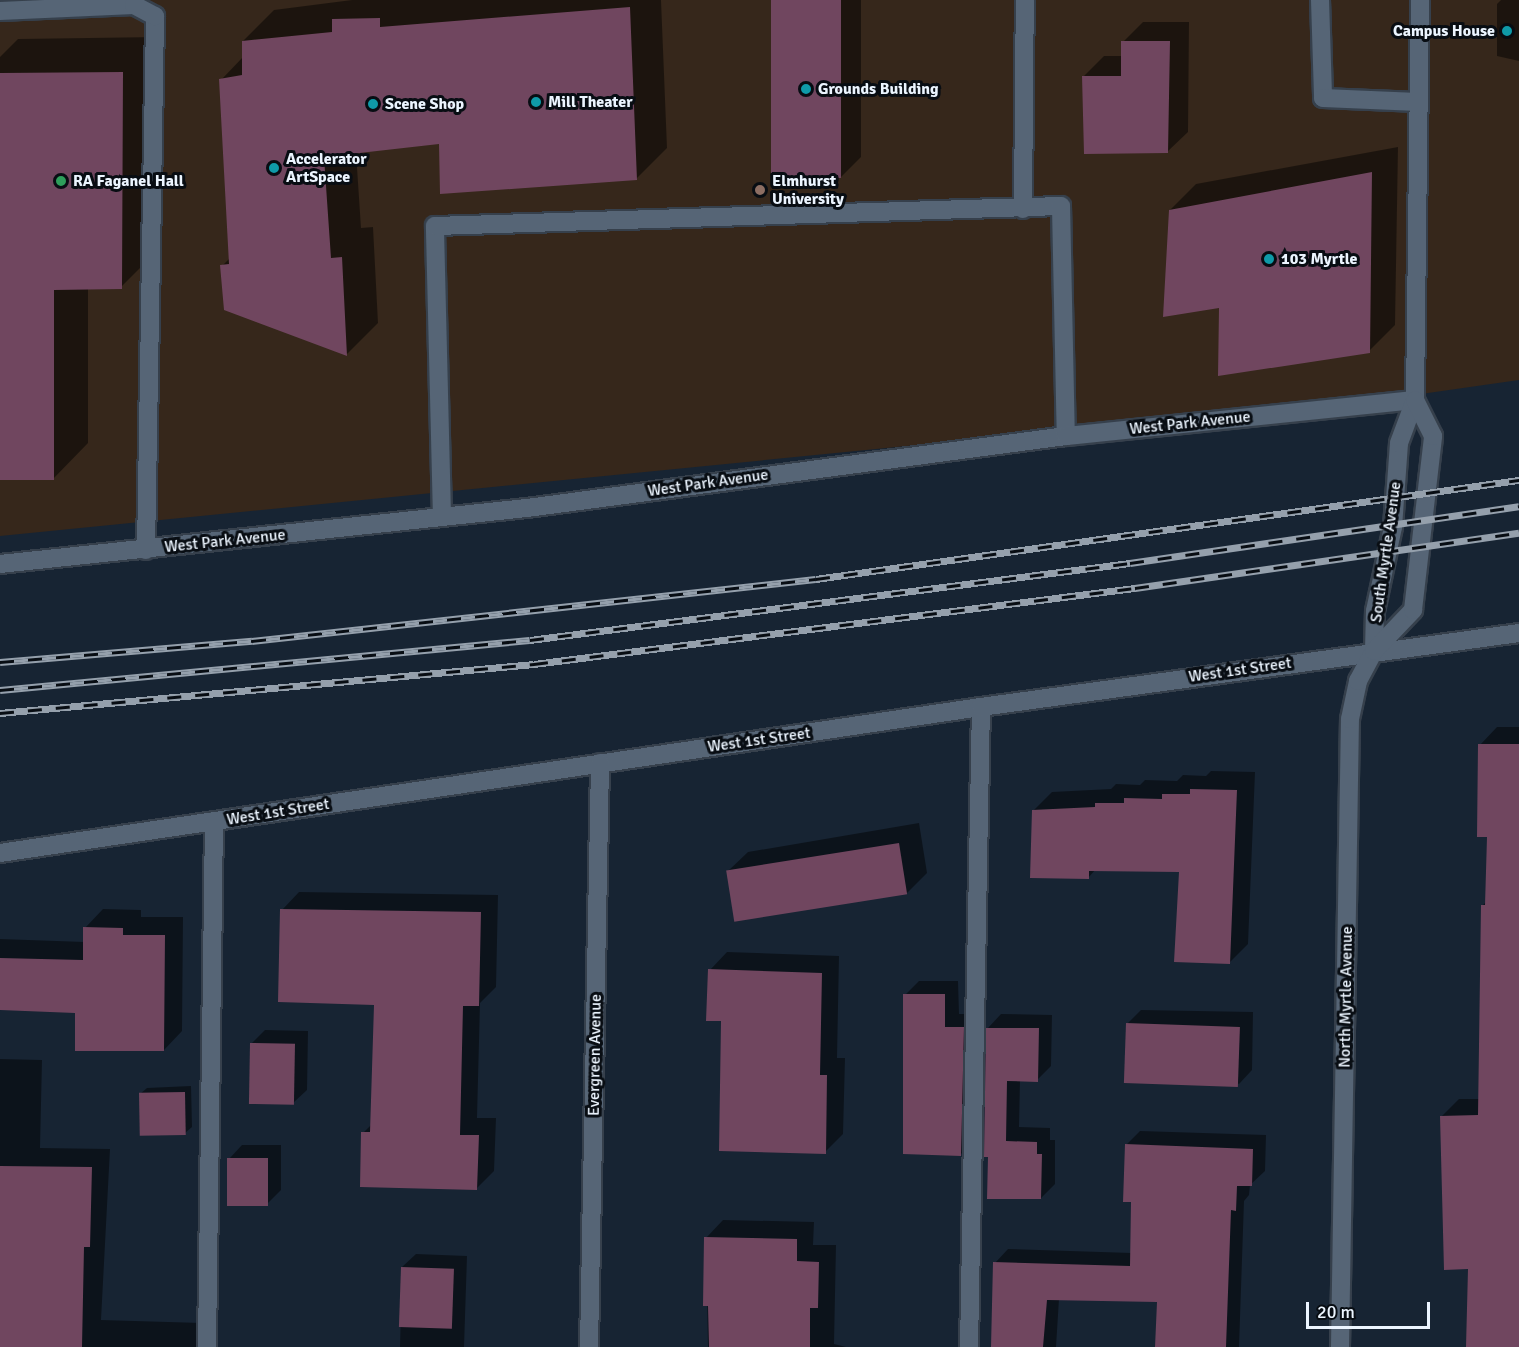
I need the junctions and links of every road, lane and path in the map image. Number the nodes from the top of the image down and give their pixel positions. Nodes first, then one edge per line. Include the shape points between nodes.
1 (1025, 0) edge
2 (1320, 0) edge
3 (1420, 0) edge
4 (0, 11) edge
5 (1418, 102) junction
6 (1023, 209) junction
7 (1415, 400) junction
8 (1066, 436) junction
9 (442, 517) junction
10 (146, 550) junction
11 (0, 564) edge
12 (1519, 633) edge
13 (1374, 651) junction
14 (981, 707) junction
15 (600, 763) junction
16 (214, 821) junction
17 (0, 854) edge
18 (207, 1347) edge
19 (589, 1347) edge
20 (969, 1347) edge
21 (1340, 1347) edge

1 - 6 street
2 - 5 street via 1323,98
3 - 5 street, South Myrtle Avenue
4 - 10 street via 134,5 155,16
5 - 7 street, South Myrtle Avenue
6 - 8 street via 1061,206
6 - 9 street via 435,226
7 - 8 street, West Park Avenue
7 - 13 street, South Myrtle Avenue via 1399,442 1394,527 1375,611
7 - 13 street, South Myrtle Avenue via 1433,436 1413,610
8 - 9 street, West Park Avenue
9 - 10 street, West Park Avenue
10 - 11 street, West Park Avenue
12 - 13 street, West 1st Street
13 - 14 street, West 1st Street
13 - 21 street, North Myrtle Avenue via 1358,681 1350,719
14 - 15 street, West 1st Street
14 - 20 street
15 - 16 street, West 1st Street
15 - 19 street, Evergreen Avenue
16 - 17 street, West 1st Street
16 - 18 street

